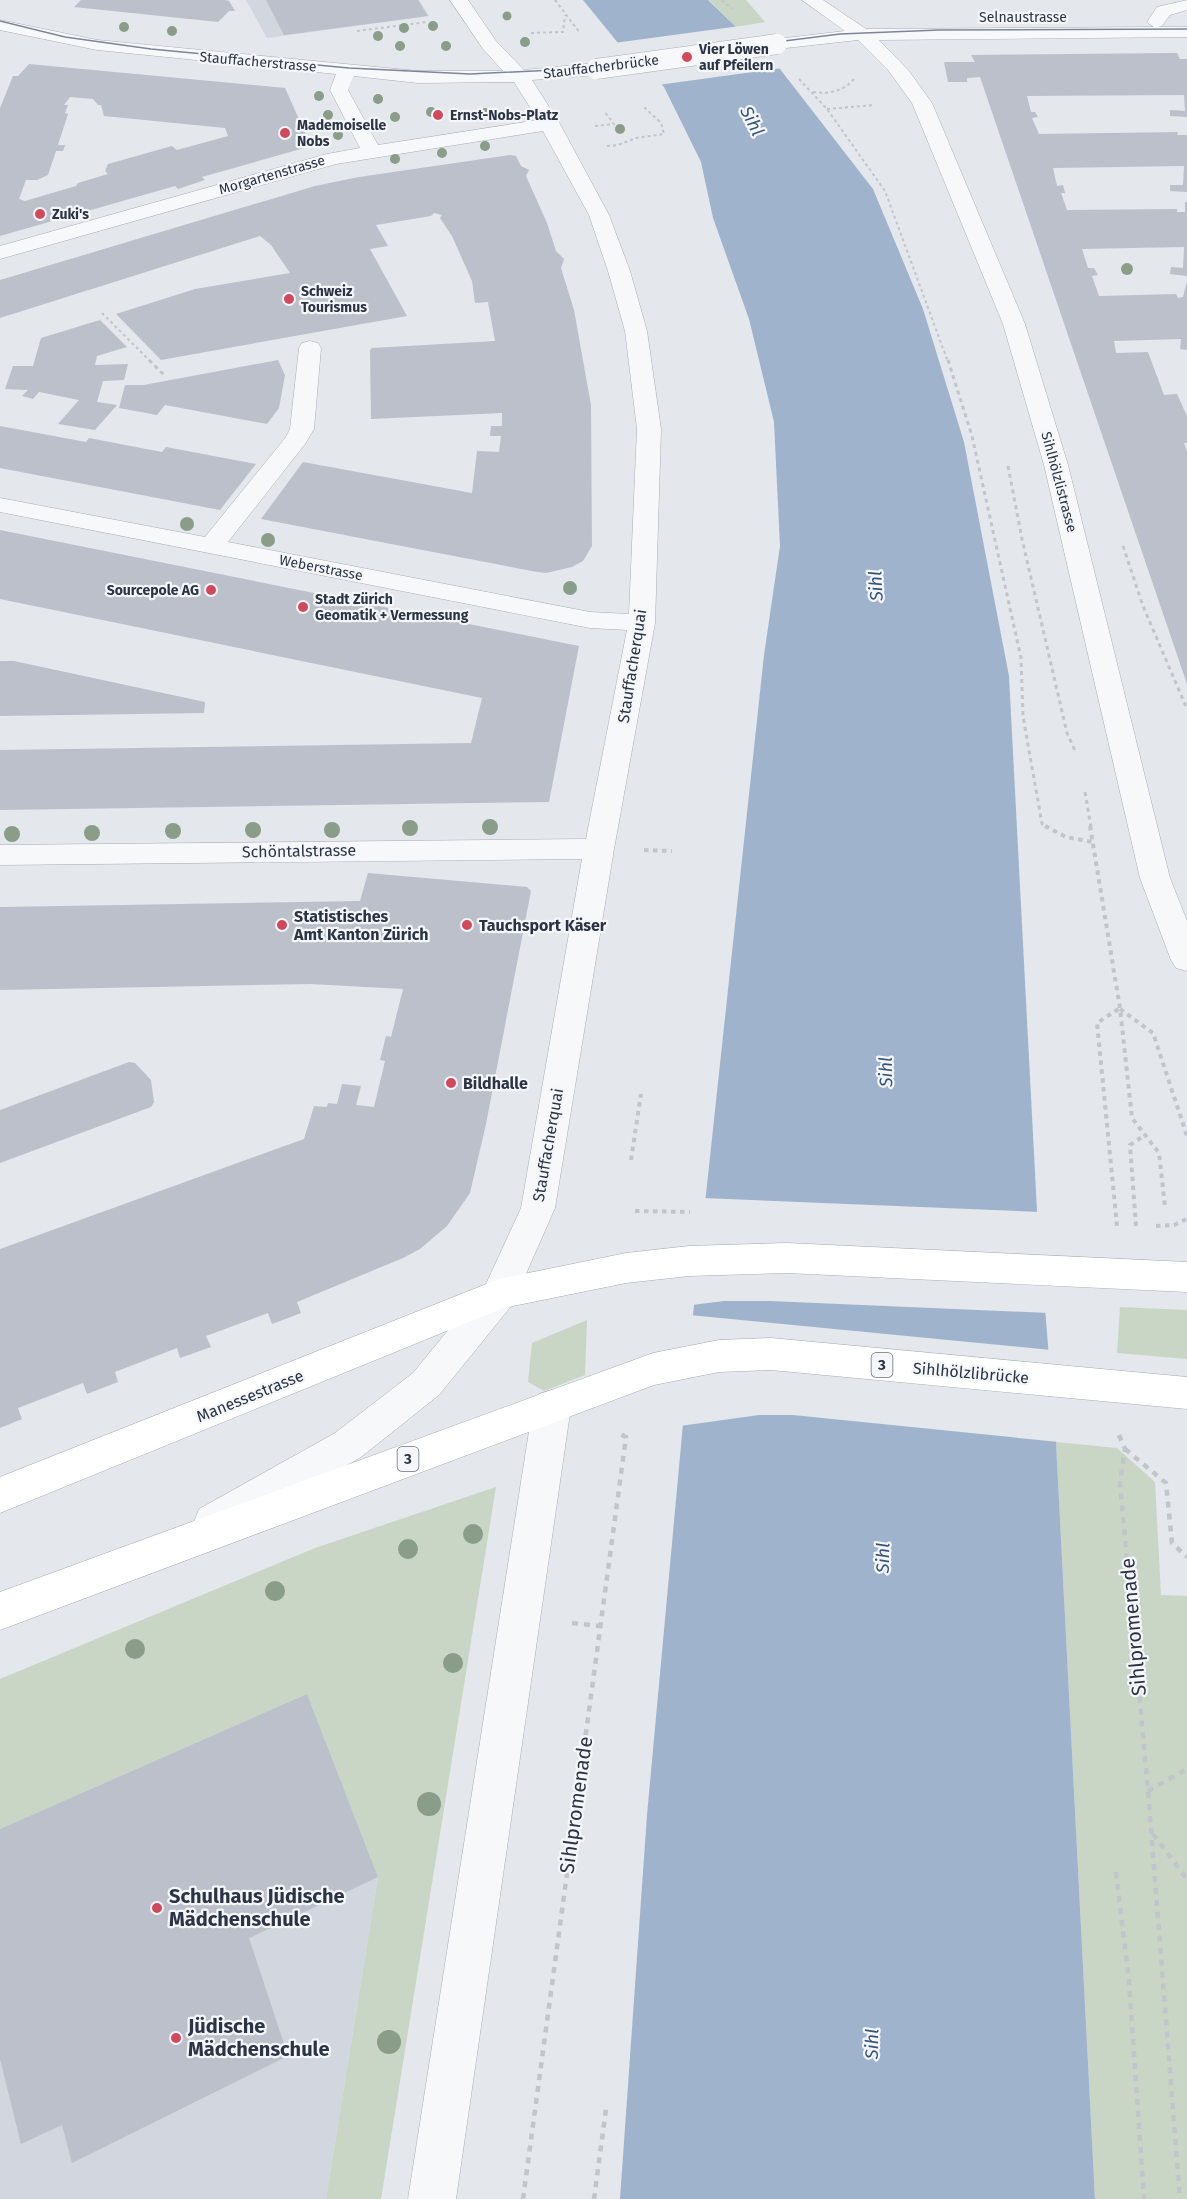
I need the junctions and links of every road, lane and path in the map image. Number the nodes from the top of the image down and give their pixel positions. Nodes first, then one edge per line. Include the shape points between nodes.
1 (459, 0) edge
2 (555, 0) edge
3 (811, 0) edge
4 (1187, 4) edge
5 (565, 15) junction
6 (428, 21) dead end
7 (1156, 22) junction
8 (0, 25) edge
9 (1187, 31) edge
10 (350, 32) dead end
11 (28, 33) junction
12 (529, 34) dead end
13 (862, 34) junction
14 (1187, 37) edge
15 (584, 39) dead end
16 (9, 46) dead end
17 (347, 70) junction
18 (519, 76) junction
19 (795, 76) dead end
20 (860, 78) dead end
21 (813, 92) junction
22 (638, 101) dead end
23 (879, 105) dead end
24 (826, 110) junction
25 (550, 124) junction
26 (614, 124) dead end
27 (592, 127) dead end
28 (603, 146) dead end
29 (371, 150) junction
30 (0, 253) edge
31 (102, 313) dead end
32 (310, 348) dead end
33 (164, 375) dead end
34 (1007, 460) dead end
35 (0, 505) edge
36 (211, 546) junction
37 (642, 623) junction
38 (1067, 733) joint
39 (1080, 761) dead end
40 (1083, 784) dead end
41 (1093, 842) junction
42 (599, 849) junction
43 (0, 855) edge
44 (1187, 960) edge
45 (1120, 1008) junction
46 (641, 1094) dead end
47 (1145, 1134) junction
48 (1187, 1136) edge
49 (631, 1160) dead end
50 (1165, 1208) dead end
51 (635, 1211) dead end
52 (689, 1212) dead end
53 (1117, 1226) dead end
54 (1136, 1226) dead end
55 (1187, 1277) edge
56 (498, 1294) junction
57 (1187, 1393) edge
58 (552, 1407) junction
59 (611, 1428) dead end
60 (1118, 1432) dead end
61 (1125, 1449) junction
62 (0, 1496) edge
63 (164, 1550) junction
64 (1187, 1557) edge
65 (0, 1611) edge
66 (1187, 1769) edge
67 (1148, 1791) junction
68 (1151, 1833) junction
69 (1116, 1872) dead end
70 (1187, 1879) edge
71 (606, 2109) dead end
72 (432, 2199) edge
73 (523, 2199) edge
74 (594, 2199) edge
75 (1144, 2199) edge
76 (1180, 2199) edge

1 - 18 street, Stauffacherquai via 489,45
2 - 5 path
3 - 13 street, Selnaustrasse
4 - 7 street via 1163,11
5 - 12 path via 563,32
5 - 15 path
6 - 10 path
7 - 9 street, Selnaustrasse
7 - 13 street, Selnaustrasse via 1098,17 902,18
8 - 11 street, Stauffacherstrasse
9 - 13 street, Selnaustrasse
11 - 16 street
11 - 17 street, Stauffacherstrasse via 141,50
13 - 14 street, Selnaustrasse via 922,46 1161,44
13 - 18 street, Stauffacherbrücke, bridge
13 - 44 street, Sihlhölzlistrasse via 894,62 922,104 1014,324 1056,465 1155,878
17 - 18 street, Stauffacherstrasse via 448,78
17 - 29 street via 339,90
18 - 25 street, Stauffacherquai
19 - 21 path
20 - 21 path via 832,94
21 - 24 path
22 - 28 path via 661,123 664,134
23 - 24 path
24 - 41 path via 885,191 945,351 972,436 1021,658 1023,716 1042,824 1057,836
25 - 29 street, Morgartenstrasse
25 - 37 street, Stauffacherquai via 599,215 636,331 649,429
26 - 27 path
29 - 30 street, Morgartenstrasse
31 - 33 path
32 - 36 street via 302,429 297,439
34 - 38 path
35 - 36 street, Weberstrasse
36 - 37 street, Weberstrasse via 590,620
37 - 42 street, Stauffacherquai
38 - 39 path
40 - 41 path
41 - 45 path
42 - 43 street, Schöntalstrasse
42 - 56 street, Stauffacherquai via 538,1208
45 - 47 path via 1132,1118
45 - 48 path via 1153,1033
45 - 53 path via 1096,1023
46 - 49 path
47 - 50 path via 1159,1152
47 - 54 path via 1130,1145
51 - 52 path
55 - 56 main road, Manessestrasse via 787,1258 687,1261 626,1268
56 - 62 main road, Manessestrasse
56 - 63 street via 426,1384 348,1445
57 - 58 main road, Sihlhölzlibrücke / 3 via 771,1354 720,1356 653,1369
58 - 63 main road, 3
58 - 72 street
59 - 73 path, Sihlpromenade via 626,1437
60 - 61 path
61 - 64 path via 1166,1483 1172,1543
61 - 67 path, Sihlpromenade via 1120,1483
63 - 65 main road, 3
66 - 67 path
67 - 68 path, Sihlpromenade
68 - 70 path
68 - 76 path, Sihlpromenade
69 - 75 path via 1129,1981
71 - 74 path

